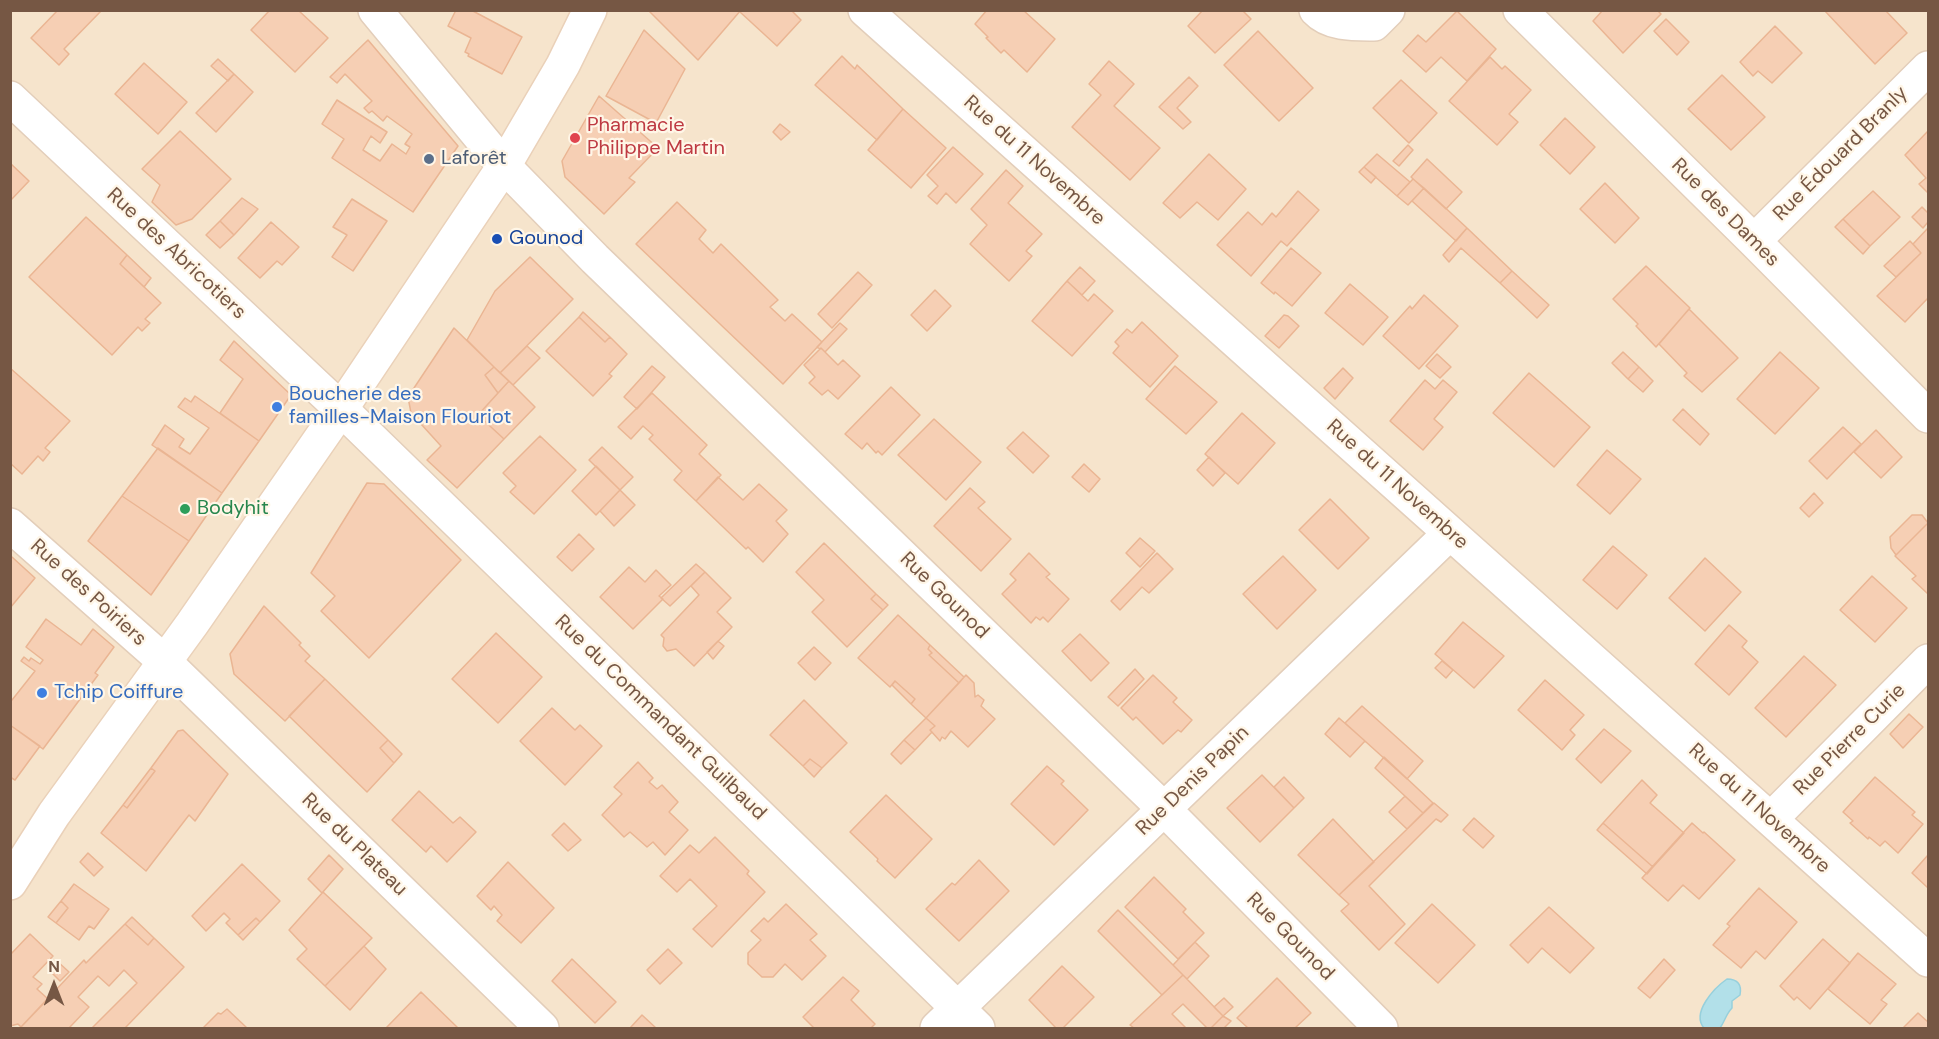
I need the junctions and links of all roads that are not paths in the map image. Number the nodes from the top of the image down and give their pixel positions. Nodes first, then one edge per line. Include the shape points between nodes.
1 (375, 10) edge
2 (590, 10) edge
3 (865, 10) edge
4 (1316, 10) edge
5 (1520, 10) edge
6 (1381, 17) edge
7 (1929, 68) edge
8 (10, 98) edge
9 (504, 166) junction
10 (1754, 241) junction
11 (341, 409) junction
12 (1929, 416) edge
13 (10, 525) edge
14 (1450, 533) junction
15 (1929, 661) edge
16 (165, 662) junction
17 (1164, 809) junction
18 (54, 814) junction
19 (1771, 819) junction
20 (10, 858) edge
21 (10, 883) edge
22 (1929, 960) edge
23 (957, 1022) edge
24 (543, 1029) edge
25 (1381, 1029) edge

1 - 9 street, Rue Gounod
2 - 9 street
3 - 14 street, Rue du 11 Novembre
4 - 6 street via 1345,24
5 - 10 street, Rue des Dames
7 - 10 street, Rue Édouard Branly
8 - 11 street, Rue des Abricotiers
9 - 11 street
9 - 17 street, Rue Gounod via 603,267
10 - 12 street, Rue des Dames
11 - 16 street
11 - 23 street, Rue du Commandant Guilbaud
13 - 16 street, Rue des Poiriers
14 - 17 street, Rue Denis Papin
14 - 19 street, Rue du 11 Novembre
15 - 19 street, Rue Pierre Curie
16 - 18 street
16 - 24 street, Rue du Plateau
17 - 23 street, Rue Denis Papin
17 - 25 street, Rue Gounod
18 - 20 street
18 - 21 street
19 - 22 street, Rue du 11 Novembre

